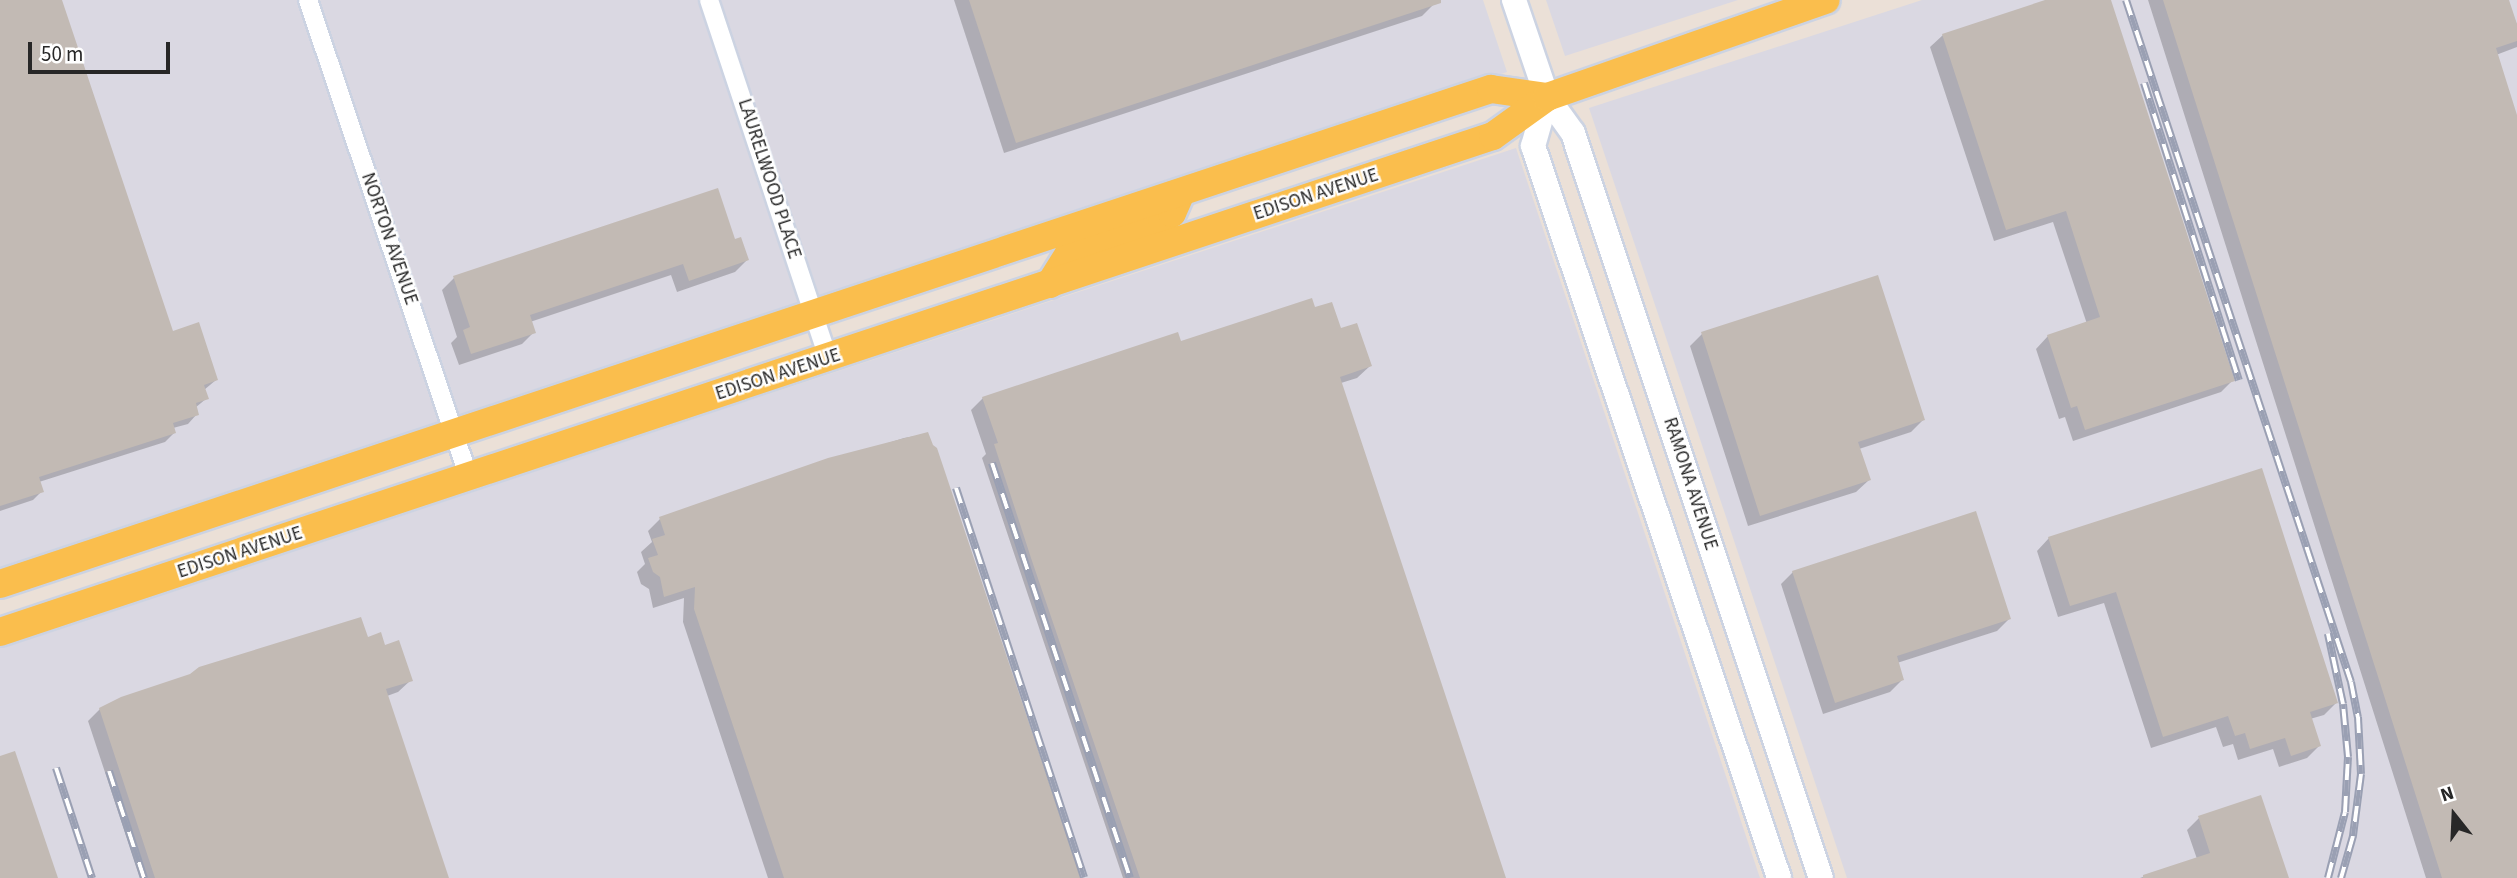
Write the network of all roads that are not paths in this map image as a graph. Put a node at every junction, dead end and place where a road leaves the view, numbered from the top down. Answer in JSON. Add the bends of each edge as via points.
{"nodes":[{"id":1,"x":308,"y":0,"type":"edge"},
{"id":2,"x":709,"y":0,"type":"edge"},
{"id":3,"x":1514,"y":0,"type":"edge"},
{"id":4,"x":1826,"y":0,"type":"edge"},
{"id":5,"x":1547,"y":97,"type":"junction"},
{"id":6,"x":1181,"y":192,"type":"junction"},
{"id":7,"x":1050,"y":284,"type":"junction"},
{"id":8,"x":814,"y":316,"type":"junction"},
{"id":9,"x":828,"y":358,"type":"junction"},
{"id":10,"x":455,"y":436,"type":"junction"},
{"id":11,"x":469,"y":478,"type":"junction"},
{"id":12,"x":0,"y":584,"type":"edge"},
{"id":13,"x":0,"y":632,"type":"edge"},
{"id":14,"x":1779,"y":878,"type":"edge"},
{"id":15,"x":1821,"y":878,"type":"edge"}],
"edges":[{"from":1,"to":10,"type":"street","name":"NORTON AVENUE"},
{"from":2,"to":8,"type":"street","name":"LAURELWOOD PLACE"},
{"from":3,"to":5,"type":"main road","name":"RAMONA AVENUE"},
{"from":4,"to":5,"type":"main road","name":"EDISON AVENUE"},
{"from":5,"to":6,"type":"main road","name":"EDISON AVENUE","via":[[1491,89]]},
{"from":5,"to":7,"type":"main road","name":"EDISON AVENUE","via":[[1493,136]]},
{"from":5,"to":14,"type":"main road","name":"RAMONA AVENUE","via":[[1533,146]]},
{"from":5,"to":15,"type":"main road","name":"RAMONA AVENUE","via":[[1573,132]]},
{"from":6,"to":7,"type":"main road","via":[[1172,213],[1162,220],[1069,253]]},
{"from":6,"to":8,"type":"main road","name":"EDISON AVENUE"},
{"from":7,"to":9,"type":"main road","name":"EDISON AVENUE"},
{"from":8,"to":9,"type":"street","name":"LAURELWOOD PLACE"},
{"from":8,"to":10,"type":"main road","name":"EDISON AVENUE"},
{"from":9,"to":11,"type":"main road","name":"EDISON AVENUE"},
{"from":10,"to":11,"type":"street","name":"NORTON AVENUE"},
{"from":10,"to":12,"type":"main road","name":"EDISON AVENUE"},
{"from":11,"to":13,"type":"main road","name":"EDISON AVENUE"}]}
